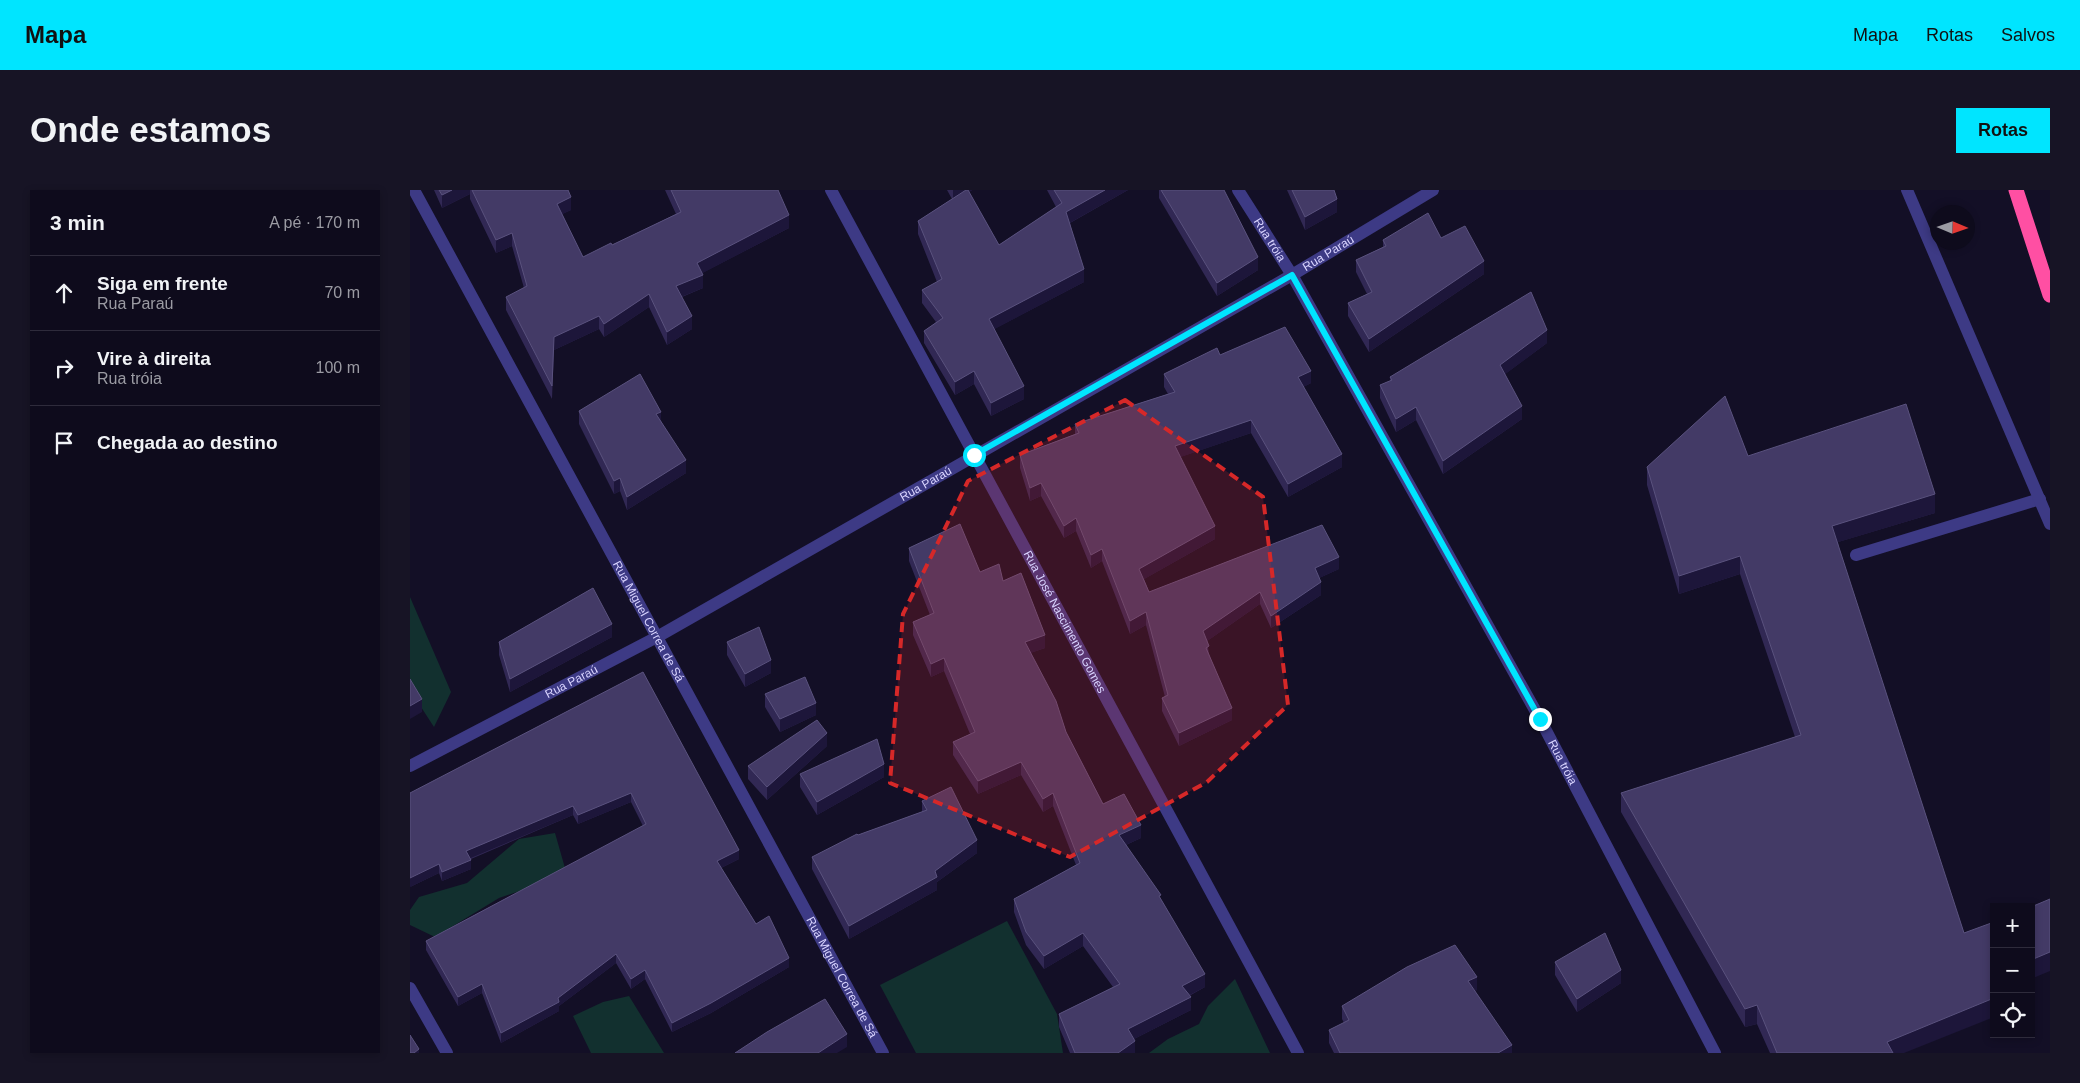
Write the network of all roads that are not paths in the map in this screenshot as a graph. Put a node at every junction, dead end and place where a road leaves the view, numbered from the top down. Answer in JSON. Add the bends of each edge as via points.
{"nodes":[{"id":1,"x":414,"y":190,"type":"edge"},
{"id":2,"x":831,"y":190,"type":"edge"},
{"id":3,"x":1238,"y":190,"type":"edge"},
{"id":4,"x":1433,"y":190,"type":"edge"},
{"id":5,"x":1907,"y":190,"type":"edge"},
{"id":6,"x":2016,"y":190,"type":"edge"},
{"id":7,"x":1292,"y":275,"type":"junction"},
{"id":8,"x":2050,"y":295,"type":"edge"},
{"id":9,"x":974,"y":455,"type":"junction"},
{"id":10,"x":2040,"y":499,"type":"junction"},
{"id":11,"x":2050,"y":524,"type":"edge"},
{"id":12,"x":1856,"y":556,"type":"dead end"},
{"id":13,"x":657,"y":637,"type":"junction"},
{"id":14,"x":410,"y":766,"type":"edge"},
{"id":15,"x":412,"y":996,"type":"edge"},
{"id":16,"x":446,"y":1053,"type":"edge"},
{"id":17,"x":882,"y":1053,"type":"edge"},
{"id":18,"x":1298,"y":1053,"type":"edge"},
{"id":19,"x":1715,"y":1053,"type":"edge"}],
"edges":[{"from":1,"to":13,"type":"street","name":"Rua Miguel Correa de Sá"},
{"from":2,"to":9,"type":"street","name":"Rua José Nascimento Gomes"},
{"from":3,"to":7,"type":"street","name":"Rua tróia"},
{"from":4,"to":7,"type":"street","name":"Rua Paraú"},
{"from":5,"to":10,"type":"street"},
{"from":6,"to":8,"type":"highway"},
{"from":7,"to":9,"type":"street","name":"Rua Paraú"},
{"from":7,"to":19,"type":"street","name":"Rua tróia","via":[[1535,710]]},
{"from":9,"to":13,"type":"street","name":"Rua Paraú"},
{"from":9,"to":18,"type":"street","name":"Rua José Nascimento Gomes"},
{"from":10,"to":11,"type":"street"},
{"from":10,"to":12,"type":"street"},
{"from":13,"to":14,"type":"street","name":"Rua Paraú"},
{"from":13,"to":17,"type":"street","name":"Rua Miguel Correa de Sá"},
{"from":15,"to":16,"type":"street"}]}
